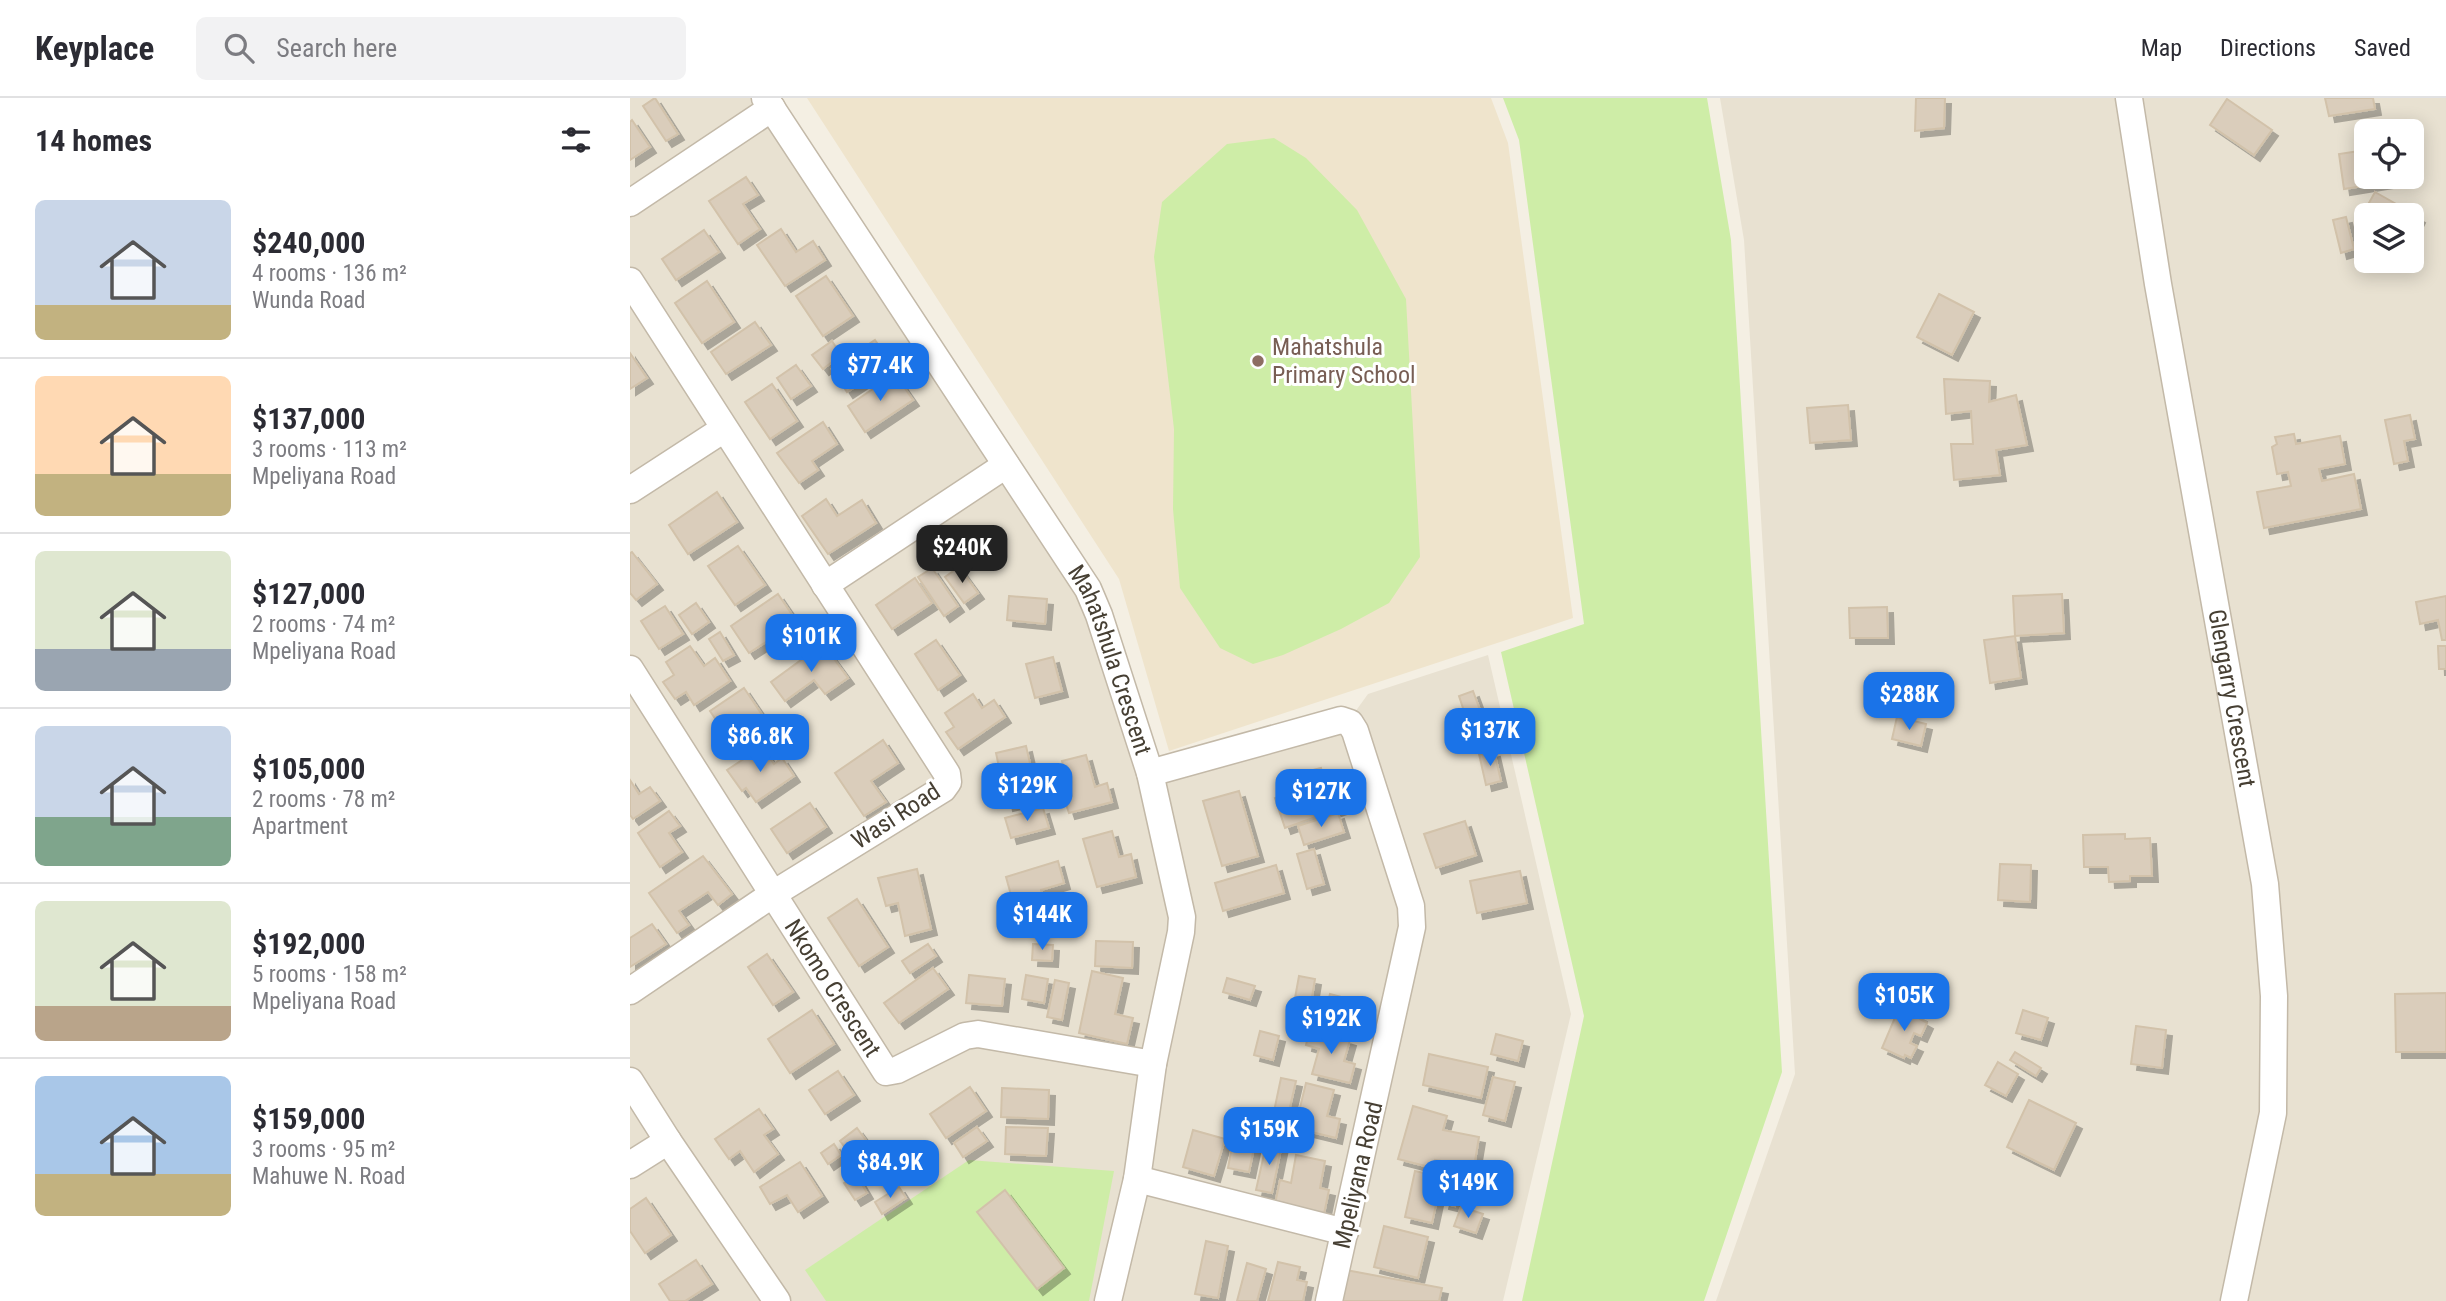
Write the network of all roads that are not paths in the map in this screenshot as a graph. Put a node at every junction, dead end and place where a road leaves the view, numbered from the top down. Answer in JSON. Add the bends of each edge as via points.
{"nodes":[{"id":1,"x":2129,"y":98,"type":"edge"},
{"id":2,"x":768,"y":103,"type":"edge"},
{"id":3,"x":630,"y":203,"type":"edge"},
{"id":4,"x":630,"y":281,"type":"edge"},
{"id":5,"x":724,"y":429,"type":"junction"},
{"id":6,"x":1006,"y":465,"type":"junction"},
{"id":7,"x":630,"y":490,"type":"edge"},
{"id":8,"x":825,"y":586,"type":"junction"},
{"id":9,"x":630,"y":669,"type":"edge"},
{"id":10,"x":1150,"y":773,"type":"junction"},
{"id":11,"x":773,"y":894,"type":"junction"},
{"id":12,"x":630,"y":991,"type":"edge"},
{"id":13,"x":1153,"y":1064,"type":"junction"},
{"id":14,"x":630,"y":1081,"type":"edge"},
{"id":15,"x":668,"y":1141,"type":"junction"},
{"id":16,"x":630,"y":1165,"type":"edge"},
{"id":17,"x":1137,"y":1179,"type":"junction"},
{"id":18,"x":1345,"y":1232,"type":"junction"},
{"id":19,"x":777,"y":1301,"type":"edge"},
{"id":20,"x":1108,"y":1301,"type":"edge"},
{"id":21,"x":1329,"y":1301,"type":"edge"},
{"id":22,"x":2234,"y":1301,"type":"edge"}],
"edges":[{"from":1,"to":22,"type":"street","name":"Glengarry Crescent","via":[[2265,884],[2274,996],[2273,1113]]},
{"from":2,"to":3,"type":"street"},
{"from":2,"to":6,"type":"street","name":"Mahatshula Crescent"},
{"from":4,"to":5,"type":"street","name":"Wasi Road"},
{"from":5,"to":7,"type":"street"},
{"from":5,"to":8,"type":"street","name":"Wasi Road"},
{"from":6,"to":8,"type":"street"},
{"from":6,"to":10,"type":"street","name":"Mahatshula Crescent","via":[[1094,602]]},
{"from":8,"to":11,"type":"street","name":"Wasi Road","via":[[948,782]]},
{"from":9,"to":11,"type":"street","name":"Nkomo Crescent"},
{"from":10,"to":13,"type":"street","name":"Mahatshula Crescent","via":[[1182,917]]},
{"from":10,"to":18,"type":"street","name":"Mpeliyana Road","via":[[1341,720],[1355,731],[1410,906],[1412,927]]},
{"from":11,"to":12,"type":"street","name":"Wasi Road"},
{"from":11,"to":13,"type":"street","name":"Nkomo Crescent","via":[[888,1073],[978,1034]]},
{"from":13,"to":17,"type":"street","name":"Mahatshula Crescent"},
{"from":14,"to":15,"type":"street"},
{"from":15,"to":16,"type":"street"},
{"from":15,"to":19,"type":"street"},
{"from":17,"to":18,"type":"street"},
{"from":17,"to":20,"type":"street","name":"Mahatshula Crescent"},
{"from":18,"to":21,"type":"street","name":"Mpeliyana Road"}]}
